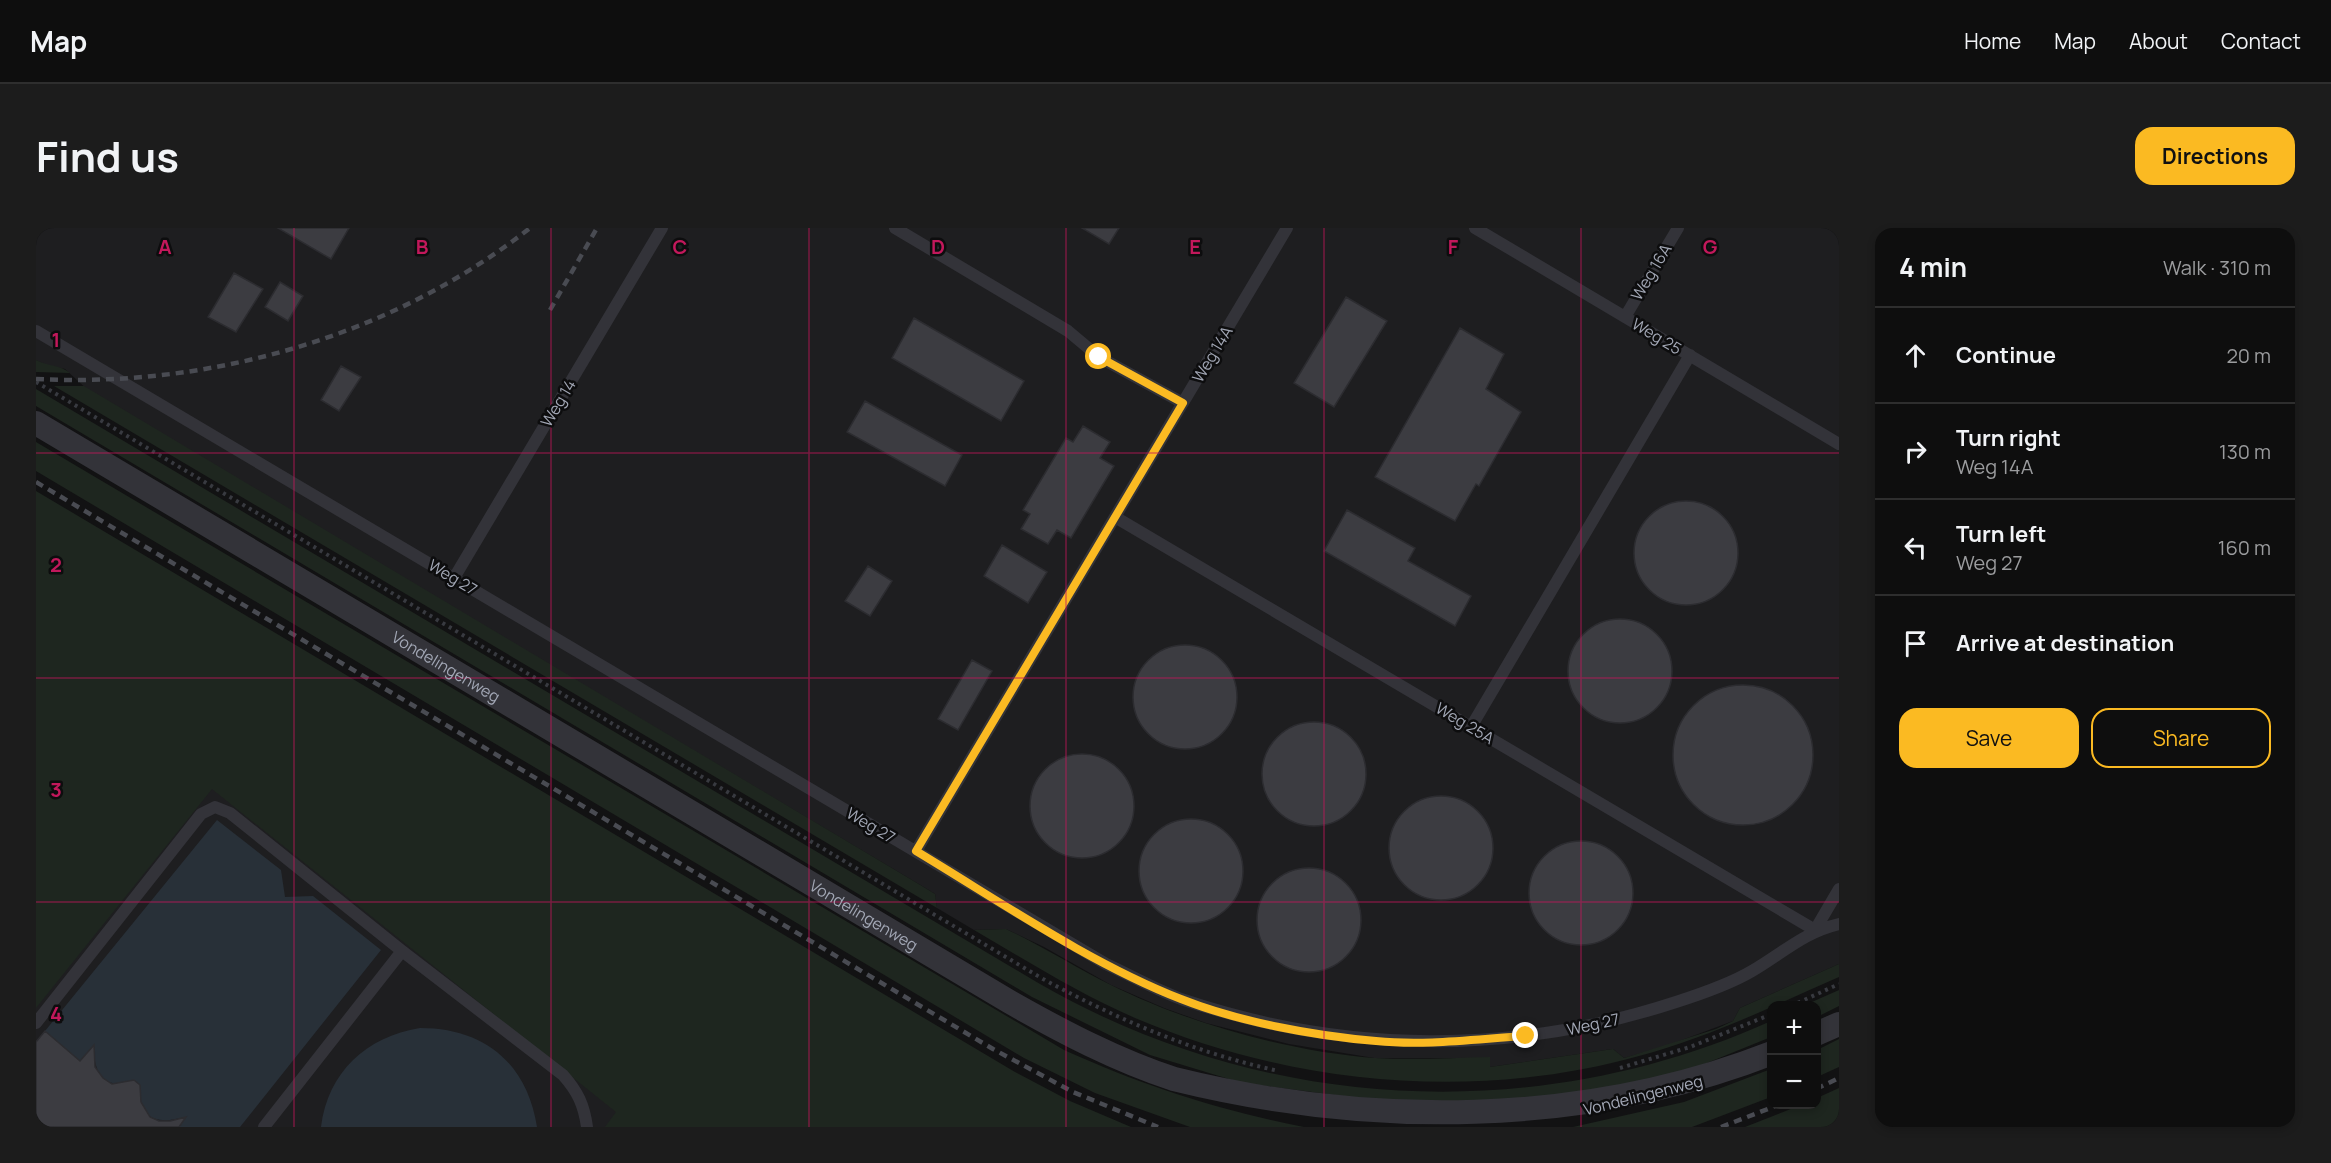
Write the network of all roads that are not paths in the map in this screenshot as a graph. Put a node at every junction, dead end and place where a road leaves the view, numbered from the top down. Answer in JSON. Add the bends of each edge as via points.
{"nodes":[{"id":1,"x":895,"y":228,"type":"edge"},
{"id":2,"x":1287,"y":228,"type":"edge"},
{"id":3,"x":1475,"y":228,"type":"edge"},
{"id":4,"x":1678,"y":228,"type":"edge"},
{"id":5,"x":657,"y":230,"type":"edge"},
{"id":6,"x":1625,"y":317,"type":"junction"},
{"id":7,"x":36,"y":331,"type":"edge"},
{"id":8,"x":1690,"y":356,"type":"junction"},
{"id":9,"x":1183,"y":403,"type":"junction"},
{"id":10,"x":36,"y":423,"type":"edge"},
{"id":11,"x":1839,"y":444,"type":"edge"},
{"id":12,"x":1115,"y":517,"type":"junction"},
{"id":13,"x":454,"y":578,"type":"junction"},
{"id":14,"x":1471,"y":727,"type":"junction"},
{"id":15,"x":916,"y":851,"type":"junction"},
{"id":16,"x":1839,"y":889,"type":"edge"},
{"id":17,"x":1839,"y":924,"type":"edge"},
{"id":18,"x":1815,"y":930,"type":"junction"},
{"id":19,"x":402,"y":951,"type":"junction"},
{"id":20,"x":36,"y":1023,"type":"edge"},
{"id":21,"x":1839,"y":1024,"type":"edge"},
{"id":22,"x":1821,"y":1032,"type":"edge"},
{"id":23,"x":1767,"y":1055,"type":"edge"},
{"id":24,"x":264,"y":1127,"type":"edge"},
{"id":25,"x":587,"y":1127,"type":"edge"}],
"edges":[{"from":1,"to":9,"type":"lane","via":[[1068,331],[1099,357]]},
{"from":2,"to":9,"type":"lane","name":"Weg 14A"},
{"from":3,"to":6,"type":"lane","name":"Weg 25"},
{"from":4,"to":6,"type":"lane","name":"Weg 16A"},
{"from":5,"to":13,"type":"lane","name":"Weg 14"},
{"from":6,"to":8,"type":"lane","name":"Weg 25"},
{"from":7,"to":13,"type":"lane","name":"Weg 27"},
{"from":8,"to":11,"type":"lane","name":"Weg 25"},
{"from":8,"to":14,"type":"lane"},
{"from":9,"to":12,"type":"lane","name":"Weg 14A"},
{"from":10,"to":23,"type":"street","name":"Vondelingenweg","via":[[1010,1002],[1083,1042],[1159,1074],[1239,1098],[1312,1113],[1402,1122],[1469,1122],[1535,1118],[1617,1104],[1697,1082]]},
{"from":12,"to":14,"type":"lane","name":"Weg 25A"},
{"from":12,"to":15,"type":"lane","name":"Weg 14A"},
{"from":13,"to":15,"type":"lane","name":"Weg 27"},
{"from":14,"to":18,"type":"lane","name":"Weg 25A"},
{"from":15,"to":18,"type":"lane","name":"Weg 27","via":[[1106,964],[1182,1000],[1244,1018],[1377,1041],[1444,1042],[1526,1036],[1602,1024],[1677,1002],[1750,973]]},
{"from":16,"to":18,"type":"lane"},
{"from":17,"to":18,"type":"lane","name":"Weg 27"},
{"from":19,"to":20,"type":"lane","via":[[230,813],[215,807],[201,814]]},
{"from":19,"to":24,"type":"lane"},
{"from":19,"to":25,"type":"lane","via":[[563,1075],[577,1090]]},
{"from":21,"to":22,"type":"street"}]}
